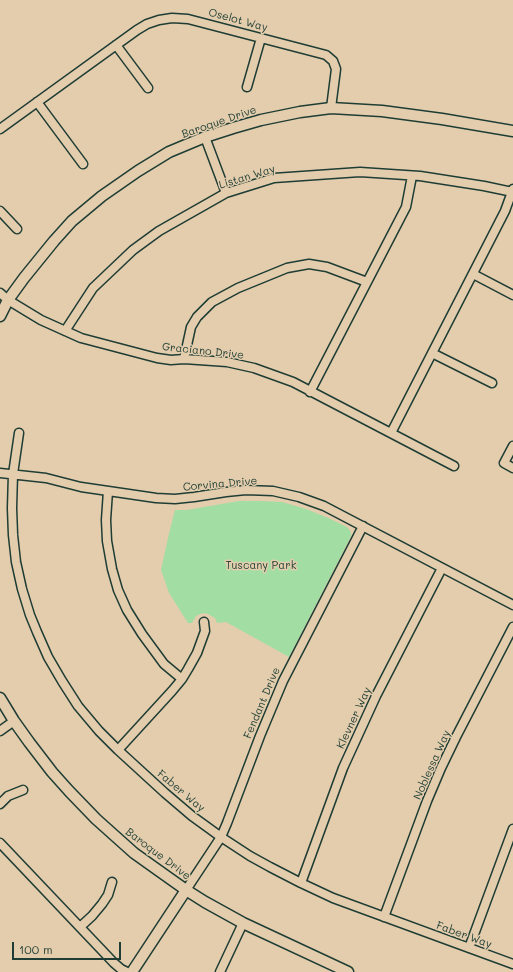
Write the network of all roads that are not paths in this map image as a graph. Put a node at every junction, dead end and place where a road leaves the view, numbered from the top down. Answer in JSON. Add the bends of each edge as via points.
{"nodes":[{"id":1,"x":260,"y":38,"type":"junction"},
{"id":2,"x":116,"y":45,"type":"junction"},
{"id":3,"x":247,"y":87,"type":"dead end"},
{"id":4,"x":148,"y":88,"type":"dead end"},
{"id":5,"x":37,"y":102,"type":"junction"},
{"id":6,"x":331,"y":108,"type":"junction"},
{"id":7,"x":0,"y":129,"type":"edge"},
{"id":8,"x":513,"y":131,"type":"edge"},
{"id":9,"x":205,"y":137,"type":"junction"},
{"id":10,"x":83,"y":164,"type":"dead end"},
{"id":11,"x":412,"y":176,"type":"junction"},
{"id":12,"x":513,"y":191,"type":"edge"},
{"id":13,"x":226,"y":193,"type":"junction"},
{"id":14,"x":0,"y":211,"type":"edge"},
{"id":15,"x":17,"y":229,"type":"dead end"},
{"id":16,"x":473,"y":274,"type":"junction"},
{"id":17,"x":367,"y":282,"type":"junction"},
{"id":18,"x":0,"y":293,"type":"edge"},
{"id":19,"x":513,"y":295,"type":"edge"},
{"id":20,"x":8,"y":300,"type":"junction"},
{"id":21,"x":0,"y":316,"type":"edge"},
{"id":22,"x":65,"y":331,"type":"junction"},
{"id":23,"x":432,"y":353,"type":"junction"},
{"id":24,"x":184,"y":359,"type":"junction"},
{"id":25,"x":492,"y":383,"type":"dead end"},
{"id":26,"x":310,"y":392,"type":"junction"},
{"id":27,"x":19,"y":433,"type":"dead end"},
{"id":28,"x":391,"y":433,"type":"junction"},
{"id":29,"x":513,"y":446,"type":"edge"},
{"id":30,"x":454,"y":466,"type":"dead end"},
{"id":31,"x":513,"y":468,"type":"edge"},
{"id":32,"x":0,"y":473,"type":"edge"},
{"id":33,"x":13,"y":474,"type":"junction"},
{"id":34,"x":108,"y":491,"type":"junction"},
{"id":35,"x":363,"y":526,"type":"junction"},
{"id":36,"x":442,"y":568,"type":"junction"},
{"id":37,"x":513,"y":605,"type":"edge"},
{"id":38,"x":204,"y":622,"type":"dead end"},
{"id":39,"x":513,"y":627,"type":"edge"},
{"id":40,"x":182,"y":679,"type":"junction"},
{"id":41,"x":0,"y":698,"type":"edge"},
{"id":42,"x":14,"y":721,"type":"junction"},
{"id":43,"x":0,"y":731,"type":"edge"},
{"id":44,"x":118,"y":750,"type":"junction"},
{"id":45,"x":23,"y":790,"type":"dead end"},
{"id":46,"x":0,"y":804,"type":"edge"},
{"id":47,"x":513,"y":829,"type":"edge"},
{"id":48,"x":221,"y":837,"type":"junction"},
{"id":49,"x":0,"y":843,"type":"edge"},
{"id":50,"x":112,"y":882,"type":"dead end"},
{"id":51,"x":301,"y":884,"type":"junction"},
{"id":52,"x":186,"y":890,"type":"junction"},
{"id":53,"x":384,"y":917,"type":"junction"},
{"id":54,"x":243,"y":924,"type":"junction"},
{"id":55,"x":80,"y":927,"type":"junction"},
{"id":56,"x":469,"y":948,"type":"junction"},
{"id":57,"x":513,"y":964,"type":"edge"},
{"id":58,"x":127,"y":972,"type":"edge"},
{"id":59,"x":132,"y":972,"type":"edge"},
{"id":60,"x":220,"y":972,"type":"edge"},
{"id":61,"x":348,"y":972,"type":"edge"}],
"edges":[{"from":1,"to":2,"type":"street","name":"Oselot Way","via":[[188,19],[172,18],[147,24]]},
{"from":1,"to":3,"type":"street"},
{"from":1,"to":6,"type":"street","name":"Oselot Way","via":[[326,55],[333,61],[336,69]]},
{"from":2,"to":4,"type":"street"},
{"from":2,"to":5,"type":"street","name":"Oselot Way"},
{"from":5,"to":7,"type":"street","name":"Oselot Way"},
{"from":5,"to":10,"type":"street"},
{"from":6,"to":8,"type":"street","name":"Baroque Drive","via":[[382,111]]},
{"from":6,"to":9,"type":"street","name":"Baroque Drive","via":[[261,120]]},
{"from":9,"to":13,"type":"street"},
{"from":9,"to":20,"type":"street","name":"Baroque Drive","via":[[170,152],[102,196],[72,221]]},
{"from":11,"to":12,"type":"street","name":"Listan Way"},
{"from":11,"to":13,"type":"street","name":"Listan Way","via":[[360,172],[274,178]]},
{"from":11,"to":17,"type":"street","via":[[406,207]]},
{"from":12,"to":16,"type":"street"},
{"from":13,"to":22,"type":"street","name":"Listan Way","via":[[159,231],[133,250],[93,288]]},
{"from":14,"to":15,"type":"street"},
{"from":16,"to":19,"type":"street"},
{"from":16,"to":23,"type":"street"},
{"from":17,"to":24,"type":"street","via":[[327,267],[309,264],[288,268],[238,288],[212,302],[197,317],[191,327]]},
{"from":17,"to":26,"type":"street"},
{"from":18,"to":20,"type":"street","name":"Graciano Drive"},
{"from":20,"to":21,"type":"street","name":"Baroque Drive"},
{"from":20,"to":22,"type":"street","name":"Graciano Drive"},
{"from":22,"to":24,"type":"street","name":"Graciano Drive","via":[[81,338],[157,358]]},
{"from":23,"to":25,"type":"street"},
{"from":23,"to":28,"type":"street"},
{"from":24,"to":26,"type":"street","name":"Graciano Drive","via":[[227,362],[254,368],[293,382]]},
{"from":26,"to":28,"type":"street","name":"Graciano Drive"},
{"from":27,"to":33,"type":"street","name":"Faber Way"},
{"from":28,"to":30,"type":"street","name":"Graciano Drive"},
{"from":29,"to":31,"type":"street","via":[[504,463]]},
{"from":32,"to":33,"type":"street","name":"Corvina Drive"},
{"from":33,"to":34,"type":"street","name":"Corvina Drive"},
{"from":33,"to":44,"type":"street","name":"Faber Way","via":[[12,508],[16,562],[30,615],[48,657],[78,706]]},
{"from":34,"to":35,"type":"street","name":"Corvina Drive","via":[[175,499],[246,490],[273,491],[312,501]]},
{"from":34,"to":40,"type":"street","via":[[107,541],[118,590],[142,634],[164,664]]},
{"from":35,"to":36,"type":"street","name":"Corvina Drive"},
{"from":35,"to":48,"type":"street","name":"Fendant Drive","via":[[283,681]]},
{"from":36,"to":37,"type":"street","name":"Corvina Drive"},
{"from":36,"to":51,"type":"street","name":"Klevner Way","via":[[354,744]]},
{"from":38,"to":40,"type":"street","via":[[205,632],[197,653]]},
{"from":39,"to":53,"type":"street","name":"Noblessa Way","via":[[441,768]]},
{"from":40,"to":44,"type":"street"},
{"from":41,"to":42,"type":"street","name":"Baroque Drive"},
{"from":42,"to":43,"type":"street"},
{"from":42,"to":52,"type":"street","name":"Baroque Drive","via":[[52,772],[96,819],[134,853]]},
{"from":44,"to":48,"type":"street","name":"Faber Way","via":[[192,816]]},
{"from":45,"to":46,"type":"street","via":[[8,796]]},
{"from":47,"to":56,"type":"street"},
{"from":48,"to":51,"type":"street","name":"Faber Way"},
{"from":48,"to":52,"type":"street","name":"Fendant Drive"},
{"from":49,"to":55,"type":"street"},
{"from":50,"to":55,"type":"street","via":[[102,904]]},
{"from":51,"to":53,"type":"street","name":"Faber Way"},
{"from":52,"to":54,"type":"street","name":"Baroque Drive"},
{"from":52,"to":59,"type":"street"},
{"from":53,"to":56,"type":"street","name":"Faber Way"},
{"from":54,"to":60,"type":"street"},
{"from":54,"to":61,"type":"street","name":"Baroque Drive"},
{"from":55,"to":58,"type":"street","via":[[114,963]]},
{"from":56,"to":57,"type":"street","name":"Faber Way"}]}
